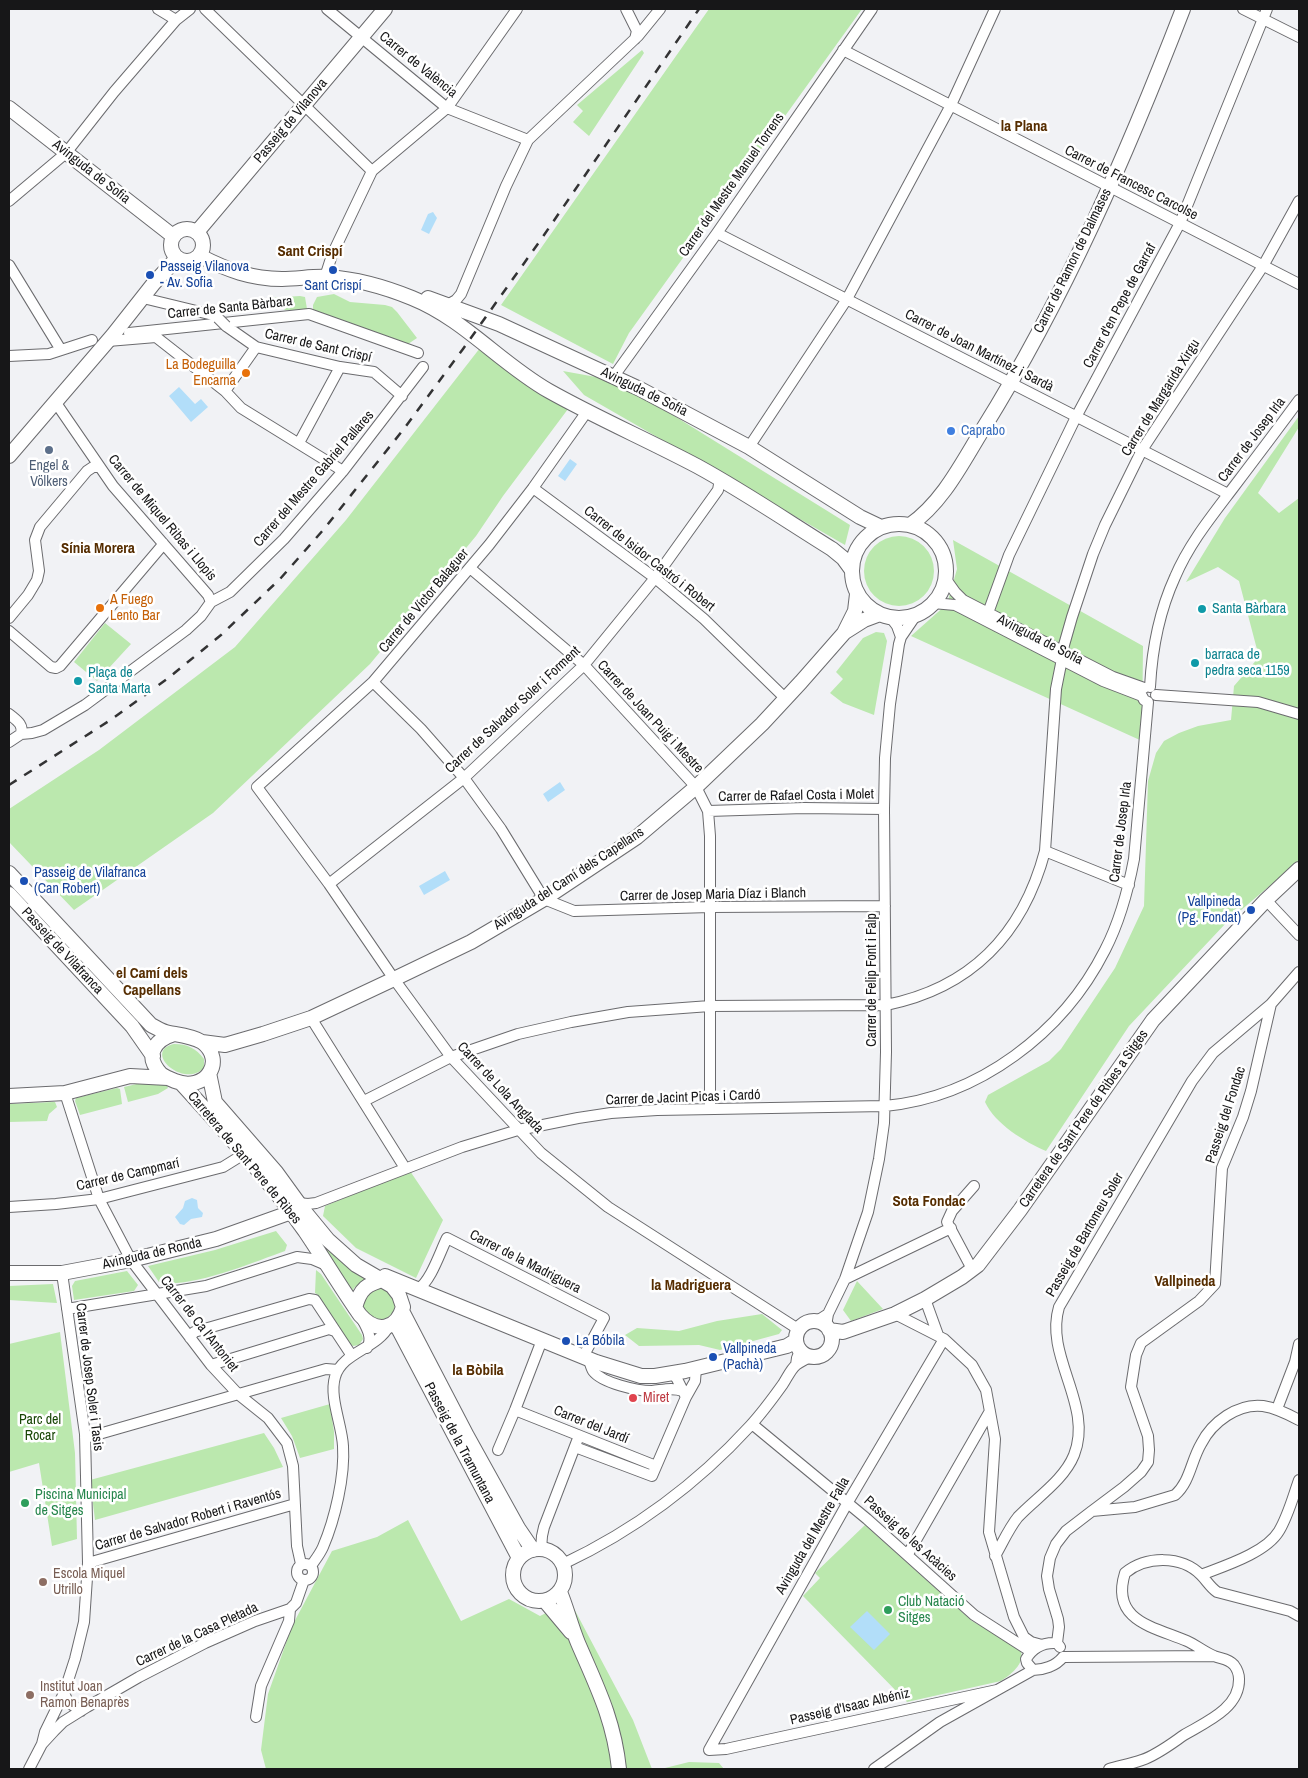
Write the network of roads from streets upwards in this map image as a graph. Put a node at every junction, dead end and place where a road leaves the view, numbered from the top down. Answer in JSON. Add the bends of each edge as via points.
{"nodes":[{"id":1,"x":158,"y":9,"type":"edge"},
{"id":2,"x":190,"y":9,"type":"edge"},
{"id":3,"x":205,"y":9,"type":"edge"},
{"id":4,"x":327,"y":9,"type":"edge"},
{"id":5,"x":385,"y":9,"type":"edge"},
{"id":6,"x":517,"y":9,"type":"edge"},
{"id":7,"x":660,"y":9,"type":"edge"},
{"id":8,"x":872,"y":9,"type":"edge"},
{"id":9,"x":995,"y":9,"type":"edge"},
{"id":10,"x":1183,"y":9,"type":"edge"},
{"id":11,"x":1243,"y":9,"type":"edge"},
{"id":12,"x":1267,"y":9,"type":"edge"},
{"id":13,"x":628,"y":12,"type":"edge"},
{"id":14,"x":653,"y":19,"type":"junction"},
{"id":15,"x":1263,"y":19,"type":"junction"},
{"id":16,"x":176,"y":20,"type":"junction"},
{"id":17,"x":361,"y":36,"type":"junction"},
{"id":18,"x":1299,"y":37,"type":"edge"},
{"id":19,"x":635,"y":39,"type":"junction"},
{"id":20,"x":843,"y":50,"type":"junction"},
{"id":21,"x":950,"y":105,"type":"junction"},
{"id":22,"x":304,"y":106,"type":"junction"},
{"id":23,"x":9,"y":108,"type":"edge"},
{"id":24,"x":447,"y":108,"type":"junction"},
{"id":25,"x":528,"y":140,"type":"junction"},
{"id":26,"x":66,"y":154,"type":"junction"},
{"id":27,"x":372,"y":171,"type":"junction"},
{"id":28,"x":1110,"y":188,"type":"junction"},
{"id":29,"x":1299,"y":201,"type":"edge"},
{"id":30,"x":9,"y":202,"type":"edge"},
{"id":31,"x":1180,"y":223,"type":"junction"},
{"id":32,"x":197,"y":232,"type":"junction"},
{"id":33,"x":717,"y":233,"type":"junction"},
{"id":34,"x":173,"y":236,"type":"junction"},
{"id":35,"x":200,"y":256,"type":"junction"},
{"id":36,"x":177,"y":258,"type":"junction"},
{"id":37,"x":9,"y":265,"type":"edge"},
{"id":38,"x":1263,"y":266,"type":"junction"},
{"id":39,"x":325,"y":277,"type":"junction"},
{"id":40,"x":1299,"y":284,"type":"edge"},
{"id":41,"x":391,"y":290,"type":"junction"},
{"id":42,"x":143,"y":298,"type":"junction"},
{"id":43,"x":847,"y":299,"type":"junction"},
{"id":44,"x":447,"y":305,"type":"junction"},
{"id":45,"x":129,"y":333,"type":"dead end"},
{"id":46,"x":92,"y":340,"type":"dead end"},
{"id":47,"x":108,"y":341,"type":"junction"},
{"id":48,"x":256,"y":347,"type":"junction"},
{"id":49,"x":61,"y":350,"type":"junction"},
{"id":50,"x":418,"y":353,"type":"dead end"},
{"id":51,"x":9,"y":356,"type":"edge"},
{"id":52,"x":340,"y":367,"type":"junction"},
{"id":53,"x":423,"y":367,"type":"dead end"},
{"id":54,"x":614,"y":376,"type":"junction"},
{"id":55,"x":1011,"y":384,"type":"junction"},
{"id":56,"x":224,"y":391,"type":"junction"},
{"id":57,"x":402,"y":396,"type":"junction"},
{"id":58,"x":1299,"y":400,"type":"edge"},
{"id":59,"x":56,"y":403,"type":"junction"},
{"id":60,"x":588,"y":410,"type":"junction"},
{"id":61,"x":1076,"y":417,"type":"junction"},
{"id":62,"x":300,"y":443,"type":"junction"},
{"id":63,"x":749,"y":447,"type":"junction"},
{"id":64,"x":1142,"y":450,"type":"junction"},
{"id":65,"x":9,"y":456,"type":"edge"},
{"id":66,"x":100,"y":467,"type":"junction"},
{"id":67,"x":343,"y":471,"type":"junction"},
{"id":68,"x":720,"y":480,"type":"junction"},
{"id":69,"x":533,"y":488,"type":"junction"},
{"id":70,"x":1228,"y":494,"type":"junction"},
{"id":71,"x":937,"y":500,"type":"junction"},
{"id":72,"x":910,"y":525,"type":"junction"},
{"id":73,"x":881,"y":527,"type":"junction"},
{"id":74,"x":934,"y":540,"type":"junction"},
{"id":75,"x":163,"y":543,"type":"junction"},
{"id":76,"x":470,"y":568,"type":"junction"},
{"id":77,"x":851,"y":569,"type":"junction"},
{"id":78,"x":655,"y":578,"type":"junction"},
{"id":79,"x":945,"y":578,"type":"junction"},
{"id":80,"x":857,"y":594,"type":"junction"},
{"id":81,"x":212,"y":602,"type":"junction"},
{"id":82,"x":933,"y":603,"type":"junction"},
{"id":83,"x":988,"y":613,"type":"junction"},
{"id":84,"x":916,"y":615,"type":"junction"},
{"id":85,"x":886,"y":616,"type":"junction"},
{"id":86,"x":9,"y":618,"type":"edge"},
{"id":87,"x":9,"y":631,"type":"edge"},
{"id":88,"x":844,"y":633,"type":"junction"},
{"id":89,"x":901,"y":637,"type":"junction"},
{"id":90,"x":1062,"y":655,"type":"junction"},
{"id":91,"x":584,"y":665,"type":"junction"},
{"id":92,"x":373,"y":682,"type":"junction"},
{"id":93,"x":1148,"y":694,"type":"junction"},
{"id":94,"x":786,"y":699,"type":"junction"},
{"id":95,"x":9,"y":714,"type":"edge"},
{"id":96,"x":1299,"y":714,"type":"edge"},
{"id":97,"x":13,"y":738,"type":"edge"},
{"id":98,"x":464,"y":778,"type":"junction"},
{"id":99,"x":257,"y":787,"type":"joint"},
{"id":100,"x":696,"y":787,"type":"junction"},
{"id":101,"x":884,"y":809,"type":"junction"},
{"id":102,"x":708,"y":811,"type":"junction"},
{"id":103,"x":1045,"y":851,"type":"junction"},
{"id":104,"x":1299,"y":869,"type":"edge"},
{"id":105,"x":9,"y":873,"type":"edge"},
{"id":106,"x":329,"y":884,"type":"junction"},
{"id":107,"x":1129,"y":885,"type":"junction"},
{"id":108,"x":9,"y":894,"type":"edge"},
{"id":109,"x":544,"y":899,"type":"junction"},
{"id":110,"x":1266,"y":900,"type":"junction"},
{"id":111,"x":885,"y":906,"type":"junction"},
{"id":112,"x":710,"y":908,"type":"junction"},
{"id":113,"x":1299,"y":935,"type":"edge"},
{"id":114,"x":1299,"y":972,"type":"edge"},
{"id":115,"x":394,"y":980,"type":"junction"},
{"id":116,"x":1271,"y":1004,"type":"junction"},
{"id":117,"x":886,"y":1005,"type":"junction"},
{"id":118,"x":710,"y":1006,"type":"junction"},
{"id":119,"x":311,"y":1018,"type":"junction"},
{"id":120,"x":174,"y":1034,"type":"junction"},
{"id":121,"x":202,"y":1042,"type":"junction"},
{"id":122,"x":238,"y":1042,"type":"junction"},
{"id":123,"x":451,"y":1057,"type":"junction"},
{"id":124,"x":153,"y":1058,"type":"junction"},
{"id":125,"x":211,"y":1068,"type":"junction"},
{"id":126,"x":130,"y":1076,"type":"junction"},
{"id":127,"x":168,"y":1078,"type":"junction"},
{"id":128,"x":182,"y":1084,"type":"junction"},
{"id":129,"x":66,"y":1093,"type":"junction"},
{"id":130,"x":9,"y":1096,"type":"edge"},
{"id":131,"x":364,"y":1102,"type":"junction"},
{"id":132,"x":885,"y":1106,"type":"junction"},
{"id":133,"x":710,"y":1109,"type":"junction"},
{"id":134,"x":518,"y":1130,"type":"junction"},
{"id":135,"x":244,"y":1154,"type":"junction"},
{"id":136,"x":405,"y":1168,"type":"junction"},
{"id":137,"x":974,"y":1186,"type":"dead end"},
{"id":138,"x":99,"y":1199,"type":"junction"},
{"id":139,"x":316,"y":1203,"type":"junction"},
{"id":140,"x":9,"y":1207,"type":"edge"},
{"id":141,"x":294,"y":1207,"type":"junction"},
{"id":142,"x":312,"y":1221,"type":"junction"},
{"id":143,"x":951,"y":1228,"type":"junction"},
{"id":144,"x":130,"y":1260,"type":"junction"},
{"id":145,"x":326,"y":1265,"type":"junction"},
{"id":146,"x":972,"y":1269,"type":"junction"},
{"id":147,"x":9,"y":1273,"type":"edge"},
{"id":148,"x":62,"y":1273,"type":"junction"},
{"id":149,"x":386,"y":1279,"type":"junction"},
{"id":150,"x":845,"y":1280,"type":"junction"},
{"id":151,"x":418,"y":1289,"type":"junction"},
{"id":152,"x":157,"y":1294,"type":"junction"},
{"id":153,"x":435,"y":1297,"type":"junction"},
{"id":154,"x":925,"y":1300,"type":"junction"},
{"id":155,"x":67,"y":1309,"type":"junction"},
{"id":156,"x":403,"y":1309,"type":"junction"},
{"id":157,"x":358,"y":1312,"type":"junction"},
{"id":158,"x":895,"y":1314,"type":"junction"},
{"id":159,"x":393,"y":1326,"type":"junction"},
{"id":160,"x":829,"y":1327,"type":"junction"},
{"id":161,"x":335,"y":1331,"type":"junction"},
{"id":162,"x":941,"y":1337,"type":"junction"},
{"id":163,"x":190,"y":1338,"type":"junction"},
{"id":164,"x":542,"y":1340,"type":"junction"},
{"id":165,"x":1299,"y":1344,"type":"edge"},
{"id":166,"x":366,"y":1348,"type":"junction"},
{"id":167,"x":798,"y":1348,"type":"junction"},
{"id":168,"x":352,"y":1356,"type":"junction"},
{"id":169,"x":586,"y":1358,"type":"junction"},
{"id":170,"x":211,"y":1365,"type":"junction"},
{"id":171,"x":1297,"y":1366,"type":"edge"},
{"id":172,"x":696,"y":1368,"type":"junction"},
{"id":173,"x":338,"y":1370,"type":"junction"},
{"id":174,"x":673,"y":1374,"type":"junction"},
{"id":175,"x":238,"y":1394,"type":"junction"},
{"id":176,"x":684,"y":1394,"type":"junction"},
{"id":177,"x":1277,"y":1409,"type":"junction"},
{"id":178,"x":515,"y":1410,"type":"junction"},
{"id":179,"x":990,"y":1411,"type":"junction"},
{"id":180,"x":1299,"y":1420,"type":"edge"},
{"id":181,"x":752,"y":1424,"type":"junction"},
{"id":182,"x":580,"y":1435,"type":"junction"},
{"id":183,"x":85,"y":1438,"type":"junction"},
{"id":184,"x":575,"y":1447,"type":"junction"},
{"id":185,"x":498,"y":1450,"type":"dead end"},
{"id":186,"x":656,"y":1466,"type":"junction"},
{"id":187,"x":1299,"y":1480,"type":"edge"},
{"id":188,"x":848,"y":1502,"type":"junction"},
{"id":189,"x":295,"y":1504,"type":"junction"},
{"id":190,"x":1092,"y":1511,"type":"junction"},
{"id":191,"x":537,"y":1549,"type":"junction"},
{"id":192,"x":908,"y":1554,"type":"junction"},
{"id":193,"x":995,"y":1556,"type":"junction"},
{"id":194,"x":519,"y":1558,"type":"junction"},
{"id":195,"x":88,"y":1563,"type":"junction"},
{"id":196,"x":563,"y":1564,"type":"junction"},
{"id":197,"x":306,"y":1565,"type":"junction"},
{"id":198,"x":1202,"y":1575,"type":"junction"},
{"id":199,"x":560,"y":1592,"type":"junction"},
{"id":200,"x":545,"y":1601,"type":"junction"},
{"id":201,"x":290,"y":1609,"type":"junction"},
{"id":202,"x":1299,"y":1616,"type":"edge"},
{"id":203,"x":1014,"y":1617,"type":"junction"},
{"id":204,"x":1007,"y":1636,"type":"junction"},
{"id":205,"x":577,"y":1641,"type":"junction"},
{"id":206,"x":1057,"y":1643,"type":"junction"},
{"id":207,"x":1042,"y":1645,"type":"junction"},
{"id":208,"x":1030,"y":1651,"type":"junction"},
{"id":209,"x":1215,"y":1656,"type":"junction"},
{"id":210,"x":1063,"y":1657,"type":"junction"},
{"id":211,"x":1032,"y":1670,"type":"junction"},
{"id":212,"x":997,"y":1690,"type":"junction"},
{"id":213,"x":64,"y":1693,"type":"junction"},
{"id":214,"x":81,"y":1711,"type":"junction"},
{"id":215,"x":256,"y":1718,"type":"dead end"},
{"id":216,"x":42,"y":1744,"type":"junction"},
{"id":217,"x":709,"y":1750,"type":"joint"},
{"id":218,"x":29,"y":1769,"type":"edge"},
{"id":219,"x":619,"y":1769,"type":"edge"},
{"id":220,"x":874,"y":1769,"type":"edge"},
{"id":221,"x":1108,"y":1769,"type":"edge"}],
"edges":[{"from":1,"to":16,"type":"street"},
{"from":2,"to":16,"type":"street"},
{"from":3,"to":22,"type":"street"},
{"from":4,"to":17,"type":"street","name":"Carrer de València"},
{"from":5,"to":17,"type":"street","name":"Passeig de Vilanova"},
{"from":6,"to":24,"type":"street"},
{"from":7,"to":14,"type":"street"},
{"from":8,"to":20,"type":"street","name":"Carrer del Mestre Manuel Torrens"},
{"from":9,"to":21,"type":"street"},
{"from":10,"to":28,"type":"street","name":"Carrer de Ramon de Dalmases"},
{"from":11,"to":15,"type":"street"},
{"from":12,"to":15,"type":"street","name":"Carrer d'en Pepe de Garraf"},
{"from":13,"to":14,"type":"street","via":[[642,20]]},
{"from":13,"to":19,"type":"street","via":[[636,31]]},
{"from":14,"to":19,"type":"street"},
{"from":15,"to":18,"type":"street"},
{"from":15,"to":31,"type":"street","name":"Carrer d'en Pepe de Garraf"},
{"from":16,"to":26,"type":"street"},
{"from":17,"to":22,"type":"street","name":"Passeig de Vilanova"},
{"from":17,"to":24,"type":"street","name":"Carrer de València"},
{"from":19,"to":25,"type":"street"},
{"from":20,"to":21,"type":"street","name":"Carrer de Francesc Carcolse"},
{"from":20,"to":33,"type":"street","name":"Carrer del Mestre Manuel Torrens"},
{"from":21,"to":28,"type":"street","name":"Carrer de Francesc Carcolse"},
{"from":21,"to":43,"type":"street"},
{"from":22,"to":27,"type":"street"},
{"from":22,"to":32,"type":"street","name":"Passeig de Vilanova"},
{"from":23,"to":26,"type":"street","name":"Avinguda de Sofia"},
{"from":24,"to":25,"type":"street","name":"Carrer de València"},
{"from":24,"to":27,"type":"street"},
{"from":25,"to":44,"type":"street","via":[[461,294]]},
{"from":26,"to":30,"type":"street"},
{"from":26,"to":34,"type":"street","name":"Avinguda de Sofia"},
{"from":27,"to":39,"type":"street","via":[[332,255]]},
{"from":28,"to":31,"type":"street","name":"Carrer de Francesc Carcolse"},
{"from":28,"to":55,"type":"street","name":"Carrer de Ramon de Dalmases","via":[[1071,271]]},
{"from":29,"to":38,"type":"street","name":"Carrer de Margarida Xirgu"},
{"from":31,"to":38,"type":"street","name":"Carrer de Francesc Carcolse"},
{"from":31,"to":61,"type":"street","name":"Carrer d'en Pepe de Garraf"},
{"from":32,"to":34,"type":"street","via":[[184,230]]},
{"from":32,"to":35,"type":"street","via":[[203,241]]},
{"from":33,"to":43,"type":"street","name":"Carrer de Joan Martínez i Sardà"},
{"from":33,"to":54,"type":"street","name":"Carrer del Mestre Manuel Torrens"},
{"from":34,"to":36,"type":"street","via":[[171,248]]},
{"from":35,"to":36,"type":"street","via":[[185,262]]},
{"from":35,"to":39,"type":"street","name":"Avinguda de Sofia","via":[[230,270],[259,278]]},
{"from":36,"to":42,"type":"street"},
{"from":37,"to":49,"type":"street"},
{"from":38,"to":40,"type":"street","name":"Carrer de Francesc Carcolse"},
{"from":38,"to":64,"type":"street","name":"Carrer de Margarida Xirgu"},
{"from":39,"to":41,"type":"street","name":"Avinguda de Sofia","via":[[364,282]]},
{"from":41,"to":44,"type":"street","name":"Avinguda de Sofia"},
{"from":41,"to":60,"type":"street","name":"Avinguda de Sofia","via":[[432,308],[483,341],[547,390]]},
{"from":42,"to":47,"type":"street"},
{"from":42,"to":48,"type":"street","name":"Carrer de Sant Crispí","bridge":true,"via":[[213,315]]},
{"from":43,"to":55,"type":"street","name":"Carrer de Joan Martínez i Sardà"},
{"from":43,"to":63,"type":"street"},
{"from":44,"to":54,"type":"street","name":"Avinguda de Sofia"},
{"from":45,"to":50,"type":"street","name":"Carrer de Santa Bàrbara","via":[[308,314]]},
{"from":46,"to":49,"type":"street"},
{"from":47,"to":56,"type":"street","via":[[156,337]]},
{"from":47,"to":59,"type":"street"},
{"from":48,"to":52,"type":"street","name":"Carrer de Sant Crispí"},
{"from":48,"to":56,"type":"street"},
{"from":49,"to":51,"type":"street","via":[[32,356]]},
{"from":52,"to":57,"type":"street","name":"Carrer de Sant Crispí","via":[[374,372]]},
{"from":52,"to":62,"type":"street"},
{"from":53,"to":57,"type":"street","name":"Carrer del Mestre Gabriel Pallares"},
{"from":54,"to":63,"type":"street","name":"Avinguda de Sofia"},
{"from":55,"to":61,"type":"street","name":"Carrer de Joan Martínez i Sardà"},
{"from":55,"to":71,"type":"street","name":"Carrer de Ramon de Dalmases"},
{"from":56,"to":62,"type":"street","via":[[241,408]]},
{"from":57,"to":67,"type":"street","name":"Carrer del Mestre Gabriel Pallares"},
{"from":58,"to":70,"type":"street","name":"Carrer de Josep Irla"},
{"from":59,"to":65,"type":"street"},
{"from":59,"to":66,"type":"street","name":"Carrer de Miquel Ribas i Llopis"},
{"from":60,"to":68,"type":"street","name":"Avinguda de Sofia"},
{"from":60,"to":69,"type":"street","name":"Carrer de Víctor Balaguer"},
{"from":61,"to":64,"type":"street","name":"Carrer de Joan Martínez i Sardà"},
{"from":61,"to":83,"type":"street","name":"Carrer d'en Pepe de Garraf","via":[[1008,555]]},
{"from":62,"to":67,"type":"street"},
{"from":63,"to":73,"type":"street","name":"Avinguda de Sofia"},
{"from":64,"to":70,"type":"street","name":"Carrer de Joan Martínez i Sardà"},
{"from":64,"to":90,"type":"street","name":"Carrer de Margarida Xirgu","via":[[1102,532]]},
{"from":66,"to":75,"type":"street","name":"Carrer de Miquel Ribas i Llopis"},
{"from":66,"to":86,"type":"street","via":[[87,471],[40,527],[35,540],[37,580]]},
{"from":67,"to":81,"type":"street","name":"Carrer del Mestre Gabriel Pallares","via":[[284,539],[230,592]]},
{"from":68,"to":77,"type":"street","name":"Avinguda de Sofia","via":[[832,549]]},
{"from":68,"to":78,"type":"street","name":"Carrer de Salvador Soler i Forment","via":[[718,490]]},
{"from":69,"to":76,"type":"street","name":"Carrer de Víctor Balaguer"},
{"from":69,"to":78,"type":"street","name":"Carrer de Isidor Castró i Robert"},
{"from":70,"to":93,"type":"street","name":"Carrer de Josep Irla","via":[[1194,542],[1172,583],[1156,634]]},
{"from":71,"to":72,"type":"street","name":"Carrer de Ramon de Dalmases"},
{"from":71,"to":74,"type":"street","name":"Carrer de Ramon de Dalmases","via":[[932,523]]},
{"from":72,"to":73,"type":"street"},
{"from":72,"to":74,"type":"street"},
{"from":73,"to":77,"type":"street","via":[[860,544]]},
{"from":74,"to":79,"type":"street","via":[[946,564]]},
{"from":75,"to":81,"type":"street","name":"Carrer de Miquel Ribas i Llopis"},
{"from":75,"to":87,"type":"street","via":[[60,666],[51,667]]},
{"from":76,"to":91,"type":"street","name":"Carrer de Joan Puig i Mestre"},
{"from":76,"to":92,"type":"street","name":"Carrer de Víctor Balaguer"},
{"from":77,"to":80,"type":"street"},
{"from":78,"to":91,"type":"street","name":"Carrer de Salvador Soler i Forment"},
{"from":78,"to":94,"type":"street","name":"Carrer de Isidor Castró i Robert","via":[[704,619]]},
{"from":79,"to":82,"type":"street"},
{"from":79,"to":83,"type":"street","name":"Avinguda de Sofia","via":[[963,600]]},
{"from":80,"to":85,"type":"street","via":[[867,606]]},
{"from":80,"to":88,"type":"street","name":"Avinguda del Camí dels Capellans","via":[[855,611]]},
{"from":81,"to":97,"type":"street","name":"Carrer del Mestre Gabriel Pallares","via":[[186,630],[85,705],[43,730]]},
{"from":82,"to":84,"type":"street"},
{"from":82,"to":90,"type":"street","name":"Avinguda de Sofia","via":[[955,605]]},
{"from":83,"to":90,"type":"street","name":"Avinguda de Sofia"},
{"from":84,"to":85,"type":"street","via":[[903,618]]},
{"from":84,"to":89,"type":"street","name":"Carrer de Felip Font i Falp"},
{"from":85,"to":88,"type":"street","name":"Avinguda del Camí dels Capellans","via":[[864,620]]},
{"from":85,"to":89,"type":"street","via":[[897,626]]},
{"from":88,"to":94,"type":"street","name":"Avinguda del Camí dels Capellans"},
{"from":89,"to":101,"type":"street","name":"Carrer de Felip Font i Falp","via":[[890,704]]},
{"from":90,"to":93,"type":"street","name":"Avinguda de Sofia"},
{"from":90,"to":103,"type":"street","name":"Carrer de Margarida Xirgu","via":[[1056,689]]},
{"from":91,"to":98,"type":"street","name":"Carrer de Salvador Soler i Forment"},
{"from":91,"to":100,"type":"street","name":"Carrer de Joan Puig i Mestre"},
{"from":92,"to":98,"type":"street"},
{"from":92,"to":99,"type":"street","name":"Carrer de Víctor Balaguer"},
{"from":93,"to":96,"type":"street","name":"Avinguda de Sofia","via":[[1258,702]]},
{"from":93,"to":107,"type":"street","name":"Carrer de Josep Irla"},
{"from":94,"to":100,"type":"street","name":"Avinguda del Camí dels Capellans"},
{"from":95,"to":97,"type":"street","via":[[21,725]]},
{"from":98,"to":106,"type":"street","name":"Carrer de Salvador Soler i Forment"},
{"from":98,"to":109,"type":"street","via":[[501,829]]},
{"from":99,"to":106,"type":"street","name":"Carrer de Lola Anglada"},
{"from":100,"to":102,"type":"street","name":"Carrer de Joan Puig i Mestre"},
{"from":100,"to":109,"type":"street","name":"Avinguda del Camí dels Capellans","via":[[637,837]]},
{"from":101,"to":102,"type":"street","name":"Carrer de Rafael Costa i Molet"},
{"from":101,"to":111,"type":"street","name":"Carrer de Felip Font i Falp"},
{"from":102,"to":112,"type":"street"},
{"from":103,"to":107,"type":"street"},
{"from":103,"to":117,"type":"street","name":"Carrer de Margarida Xirgu","via":[[1022,911],[991,951],[943,985]]},
{"from":104,"to":110,"type":"street","name":"Carretera de Sant Pere de Ribes a Sitges"},
{"from":105,"to":120,"type":"street","name":"Passeig de Vilafranca","via":[[151,1025]]},
{"from":106,"to":115,"type":"street","name":"Carrer de Lola Anglada"},
{"from":107,"to":132,"type":"street","name":"Carrer de Josep Irla","via":[[1112,935],[1092,973],[1069,1005],[1038,1037],[1002,1064],[967,1083],[927,1098]]},
{"from":108,"to":124,"type":"street","name":"Passeig de Vilafranca","via":[[132,1026]]},
{"from":109,"to":112,"type":"street","name":"Carrer de Josep Maria Díaz i Blanch","via":[[574,911]]},
{"from":109,"to":115,"type":"street","name":"Avinguda del Camí dels Capellans","via":[[471,942]]},
{"from":110,"to":113,"type":"street"},
{"from":110,"to":146,"type":"street","name":"Carretera de Sant Pere de Ribes a Sitges","via":[[1154,1020],[1020,1210]]},
{"from":111,"to":112,"type":"street","name":"Carrer de Josep Maria Díaz i Blanch"},
{"from":111,"to":117,"type":"street","name":"Carrer de Felip Font i Falp"},
{"from":112,"to":118,"type":"street"},
{"from":114,"to":116,"type":"street","name":"Passeig del Fondac"},
{"from":115,"to":119,"type":"street","name":"Avinguda del Camí dels Capellans"},
{"from":115,"to":123,"type":"street","name":"Carrer de Lola Anglada"},
{"from":116,"to":190,"type":"street","name":"Passeig del Fondac","via":[[1251,1091],[1222,1168],[1215,1284],[1198,1302],[1141,1342],[1131,1387],[1148,1436],[1148,1462],[1124,1487]]},
{"from":116,"to":193,"type":"street","name":"Passeig de Bartomeu Soler","via":[[1213,1053],[1192,1081],[1058,1307],[1054,1324],[1056,1340],[1078,1417],[1078,1441],[1074,1456],[1064,1470],[1017,1519]]},
{"from":117,"to":118,"type":"street","name":"Carrer de Margarida Xirgu"},
{"from":117,"to":132,"type":"street","name":"Carrer de Felip Font i Falp"},
{"from":118,"to":123,"type":"street","name":"Carrer de Margarida Xirgu","via":[[628,1012],[571,1022],[518,1034]]},
{"from":118,"to":133,"type":"street"},
{"from":119,"to":122,"type":"street","name":"Avinguda del Camí dels Capellans"},
{"from":119,"to":131,"type":"street"},
{"from":120,"to":121,"type":"street"},
{"from":120,"to":124,"type":"street","via":[[154,1046]]},
{"from":121,"to":122,"type":"street","name":"Avinguda del Camí dels Capellans","via":[[219,1045]]},
{"from":121,"to":125,"type":"street","via":[[208,1049]]},
{"from":122,"to":125,"type":"street","name":"Avinguda del Camí dels Capellans","via":[[222,1052]]},
{"from":123,"to":131,"type":"street","name":"Carrer de Margarida Xirgu"},
{"from":123,"to":134,"type":"street","name":"Carrer de Lola Anglada"},
{"from":124,"to":126,"type":"street","via":[[146,1068]]},
{"from":124,"to":127,"type":"street"},
{"from":125,"to":128,"type":"street","via":[[199,1082]]},
{"from":125,"to":141,"type":"street","name":"Carretera de Sant Pere de Ribes","via":[[215,1102],[276,1172]]},
{"from":126,"to":127,"type":"street"},
{"from":126,"to":129,"type":"street"},
{"from":127,"to":128,"type":"street"},
{"from":128,"to":135,"type":"street","name":"Carretera de Sant Pere de Ribes"},
{"from":129,"to":130,"type":"street"},
{"from":129,"to":138,"type":"street","name":"Carrer de Ca l'Antoniet"},
{"from":131,"to":136,"type":"street"},
{"from":132,"to":133,"type":"street","name":"Carrer de Jacint Picas i Cardó"},
{"from":132,"to":150,"type":"street","name":"Carrer de Felip Font i Falp","via":[[868,1212]]},
{"from":133,"to":134,"type":"street","name":"Carrer de Jacint Picas i Cardó","via":[[611,1113]]},
{"from":134,"to":136,"type":"street","name":"Carrer de Jacint Picas i Cardó"},
{"from":134,"to":167,"type":"street","name":"Carrer de Lola Anglada","via":[[608,1208]]},
{"from":135,"to":138,"type":"street","name":"Carrer de Campmarí","via":[[223,1168]]},
{"from":135,"to":141,"type":"street","name":"Carretera de Sant Pere de Ribes"},
{"from":136,"to":139,"type":"street","name":"Carrer de Jacint Picas i Cardó"},
{"from":137,"to":143,"type":"street","via":[[947,1219]]},
{"from":138,"to":140,"type":"street","name":"Carrer de Campmarí"},
{"from":138,"to":144,"type":"street","name":"Carrer de Ca l'Antoniet"},
{"from":139,"to":141,"type":"street","name":"Carrer de Jacint Picas i Cardó"},
{"from":139,"to":142,"type":"street","via":[[312,1207]]},
{"from":141,"to":142,"type":"street","name":"Carretera de Sant Pere de Ribes"},
{"from":141,"to":144,"type":"street","name":"Avinguda de Ronda","via":[[286,1214],[216,1239]]},
{"from":141,"to":145,"type":"street","name":"Carretera de Sant Pere de Ribes"},
{"from":142,"to":149,"type":"street","name":"Carretera de Sant Pere de Ribes","via":[[356,1266]]},
{"from":143,"to":146,"type":"street"},
{"from":143,"to":150,"type":"street"},
{"from":144,"to":148,"type":"street","name":"Avinguda de Ronda"},
{"from":144,"to":152,"type":"street","name":"Carrer de Ca l'Antoniet"},
{"from":145,"to":152,"type":"street","via":[[297,1257],[206,1286]]},
{"from":145,"to":157,"type":"street","name":"Carretera de Sant Pere de Ribes"},
{"from":146,"to":154,"type":"street","name":"Carretera de Sant Pere de Ribes a Sitges"},
{"from":147,"to":148,"type":"street","name":"Avinguda de Ronda"},
{"from":148,"to":155,"type":"street","name":"Carrer de Josep Soler i Tasis"},
{"from":149,"to":151,"type":"street","name":"Carretera de Sant Pere de Ribes"},
{"from":149,"to":156,"type":"street","via":[[402,1300]]},
{"from":149,"to":157,"type":"street","via":[[362,1290]]},
{"from":150,"to":160,"type":"street","name":"Carrer de Felip Font i Falp"},
{"from":151,"to":153,"type":"street","name":"Carretera de Sant Pere de Ribes"},
{"from":151,"to":169,"type":"street","name":"Carrer de la Madriguera","via":[[429,1276],[447,1238],[604,1318]]},
{"from":152,"to":155,"type":"street"},
{"from":152,"to":163,"type":"street","name":"Carrer de Ca l'Antoniet"},
{"from":153,"to":156,"type":"street","via":[[421,1297]]},
{"from":153,"to":164,"type":"street","name":"Carretera de Sant Pere de Ribes"},
{"from":154,"to":158,"type":"street","name":"Carretera de Sant Pere de Ribes a Sitges"},
{"from":154,"to":162,"type":"street"},
{"from":155,"to":183,"type":"street","name":"Carrer de Josep Soler i Tasis"},
{"from":156,"to":159,"type":"street"},
{"from":156,"to":191,"type":"street","name":"Passeig de la Tramuntana","via":[[518,1528]]},
{"from":157,"to":159,"type":"street","via":[[376,1327]]},
{"from":157,"to":166,"type":"street","via":[[369,1334],[370,1342]]},
{"from":158,"to":160,"type":"street","name":"Carretera de Sant Pere de Ribes a Sitges","via":[[860,1328]]},
{"from":158,"to":162,"type":"street"},
{"from":159,"to":166,"type":"street"},
{"from":159,"to":194,"type":"street","name":"Passeig de la Tramuntana"},
{"from":160,"to":167,"type":"street","name":"Carretera de Sant Pere de Ribes a Sitges","via":[[805,1323]]},
{"from":160,"to":167,"type":"street","via":[[826,1352],[821,1356]]},
{"from":161,"to":163,"type":"street","via":[[316,1300],[310,1299],[194,1332]]},
{"from":161,"to":168,"type":"street"},
{"from":161,"to":170,"type":"street","via":[[329,1330]]},
{"from":162,"to":179,"type":"street","via":[[972,1365],[986,1390]]},
{"from":162,"to":188,"type":"street","name":"Avinguda del Mestre Falla"},
{"from":163,"to":170,"type":"street","name":"Carrer de Ca l'Antoniet"},
{"from":164,"to":169,"type":"street","name":"Carretera de Sant Pere de Ribes"},
{"from":164,"to":178,"type":"street"},
{"from":165,"to":171,"type":"street"},
{"from":166,"to":168,"type":"street"},
{"from":167,"to":172,"type":"street","name":"Carretera de Sant Pere de Ribes"},
{"from":167,"to":181,"type":"street"},
{"from":168,"to":173,"type":"street"},
{"from":169,"to":174,"type":"street","name":"Carretera de Sant Pere de Ribes","via":[[641,1376]]},
{"from":169,"to":176,"type":"street","name":"Carretera de Sant Pere de Ribes","via":[[592,1370],[602,1378],[650,1391],[672,1389]]},
{"from":170,"to":175,"type":"street","name":"Carrer de Ca l'Antoniet"},
{"from":171,"to":177,"type":"street"},
{"from":172,"to":174,"type":"street","name":"Carretera de Sant Pere de Ribes"},
{"from":172,"to":176,"type":"street","via":[[695,1381]]},
{"from":173,"to":175,"type":"street","via":[[326,1369]]},
{"from":173,"to":197,"type":"street","via":[[334,1394],[343,1446],[342,1475],[322,1549]]},
{"from":174,"to":176,"type":"street"},
{"from":175,"to":183,"type":"street"},
{"from":175,"to":189,"type":"street","name":"Carrer de Ca l'Antoniet","via":[[268,1418],[286,1443],[293,1466]]},
{"from":176,"to":186,"type":"street"},
{"from":177,"to":180,"type":"street"},
{"from":177,"to":190,"type":"street","via":[[1246,1407],[1218,1423],[1200,1444],[1187,1479],[1175,1495],[1135,1507]]},
{"from":178,"to":182,"type":"street","name":"Carrer del Jardí"},
{"from":178,"to":185,"type":"street"},
{"from":179,"to":192,"type":"street"},
{"from":179,"to":193,"type":"street","via":[[995,1440],[988,1524]]},
{"from":181,"to":188,"type":"street","name":"Passeig de les Acàcies"},
{"from":181,"to":196,"type":"street","via":[[701,1475],[657,1510],[607,1542]]},
{"from":182,"to":184,"type":"street"},
{"from":182,"to":186,"type":"street","name":"Carrer del Jardí"},
{"from":183,"to":195,"type":"street","name":"Carrer de Josep Soler i Tasis"},
{"from":184,"to":186,"type":"street","name":"Carrer del Jardí","via":[[652,1476]]},
{"from":184,"to":191,"type":"street"},
{"from":187,"to":198,"type":"street","via":[[1278,1533],[1270,1542],[1245,1557]]},
{"from":188,"to":192,"type":"street","name":"Passeig de les Acàcies"},
{"from":188,"to":217,"type":"street","name":"Avinguda del Mestre Falla"},
{"from":189,"to":195,"type":"street","name":"Carrer de Salvador Robert i Raventós"},
{"from":189,"to":197,"type":"street","name":"Carrer de Ca l'Antoniet","via":[[298,1546]]},
{"from":190,"to":206,"type":"street","name":"Passeig del Fondac","via":[[1066,1531],[1050,1558],[1047,1576],[1058,1619]]},
{"from":191,"to":194,"type":"street"},
{"from":191,"to":196,"type":"street","name":"Passeig de la Tramuntana","via":[[552,1552]]},
{"from":192,"to":204,"type":"street","name":"Passeig de les Acàcies","via":[[974,1614]]},
{"from":193,"to":203,"type":"street"},
{"from":194,"to":200,"type":"street","via":[[513,1578],[516,1587],[529,1600]]},
{"from":195,"to":213,"type":"street","name":"Carrer de Josep Soler i Tasis","via":[[84,1622]]},
{"from":196,"to":199,"type":"street","via":[[566,1580]]},
{"from":197,"to":201,"type":"street","name":"Carrer de Ca l'Antoniet","via":[[297,1568],[296,1573],[304,1580],[296,1603]]},
{"from":198,"to":202,"type":"street","via":[[1217,1592]]},
{"from":198,"to":209,"type":"street","via":[[1174,1561],[1141,1563],[1125,1573],[1122,1593],[1131,1614],[1139,1622]]},
{"from":199,"to":200,"type":"street"},
{"from":199,"to":205,"type":"street"},
{"from":200,"to":205,"type":"street"},
{"from":201,"to":214,"type":"street","name":"Carrer de la Casa Pletada","via":[[205,1643]]},
{"from":201,"to":215,"type":"street","via":[[289,1622],[261,1686]]},
{"from":203,"to":204,"type":"street"},
{"from":203,"to":207,"type":"street","via":[[1024,1637]]},
{"from":204,"to":208,"type":"street","name":"Passeig de les Acàcies"},
{"from":205,"to":219,"type":"street","via":[[599,1688],[614,1732]]},
{"from":206,"to":207,"type":"street"},
{"from":206,"to":210,"type":"street"},
{"from":207,"to":208,"type":"street"},
{"from":208,"to":211,"type":"street","via":[[1026,1659]]},
{"from":209,"to":210,"type":"street"},
{"from":209,"to":221,"type":"street","via":[[1228,1659],[1238,1673],[1237,1695],[1227,1708],[1143,1760]]},
{"from":210,"to":211,"type":"street","via":[[1054,1665]]},
{"from":211,"to":212,"type":"street"},
{"from":212,"to":217,"type":"street","name":"Passeig d'Isaac Albéniz"},
{"from":212,"to":220,"type":"street","via":[[940,1722]]},
{"from":213,"to":214,"type":"street","via":[[68,1702]]},
{"from":213,"to":216,"type":"street","name":"Carrer de Josep Soler i Tasis"},
{"from":214,"to":216,"type":"street","name":"Carrer de la Casa Pletada","via":[[63,1722]]},
{"from":216,"to":218,"type":"street","name":"Carrer de la Casa Pletada"}]}
